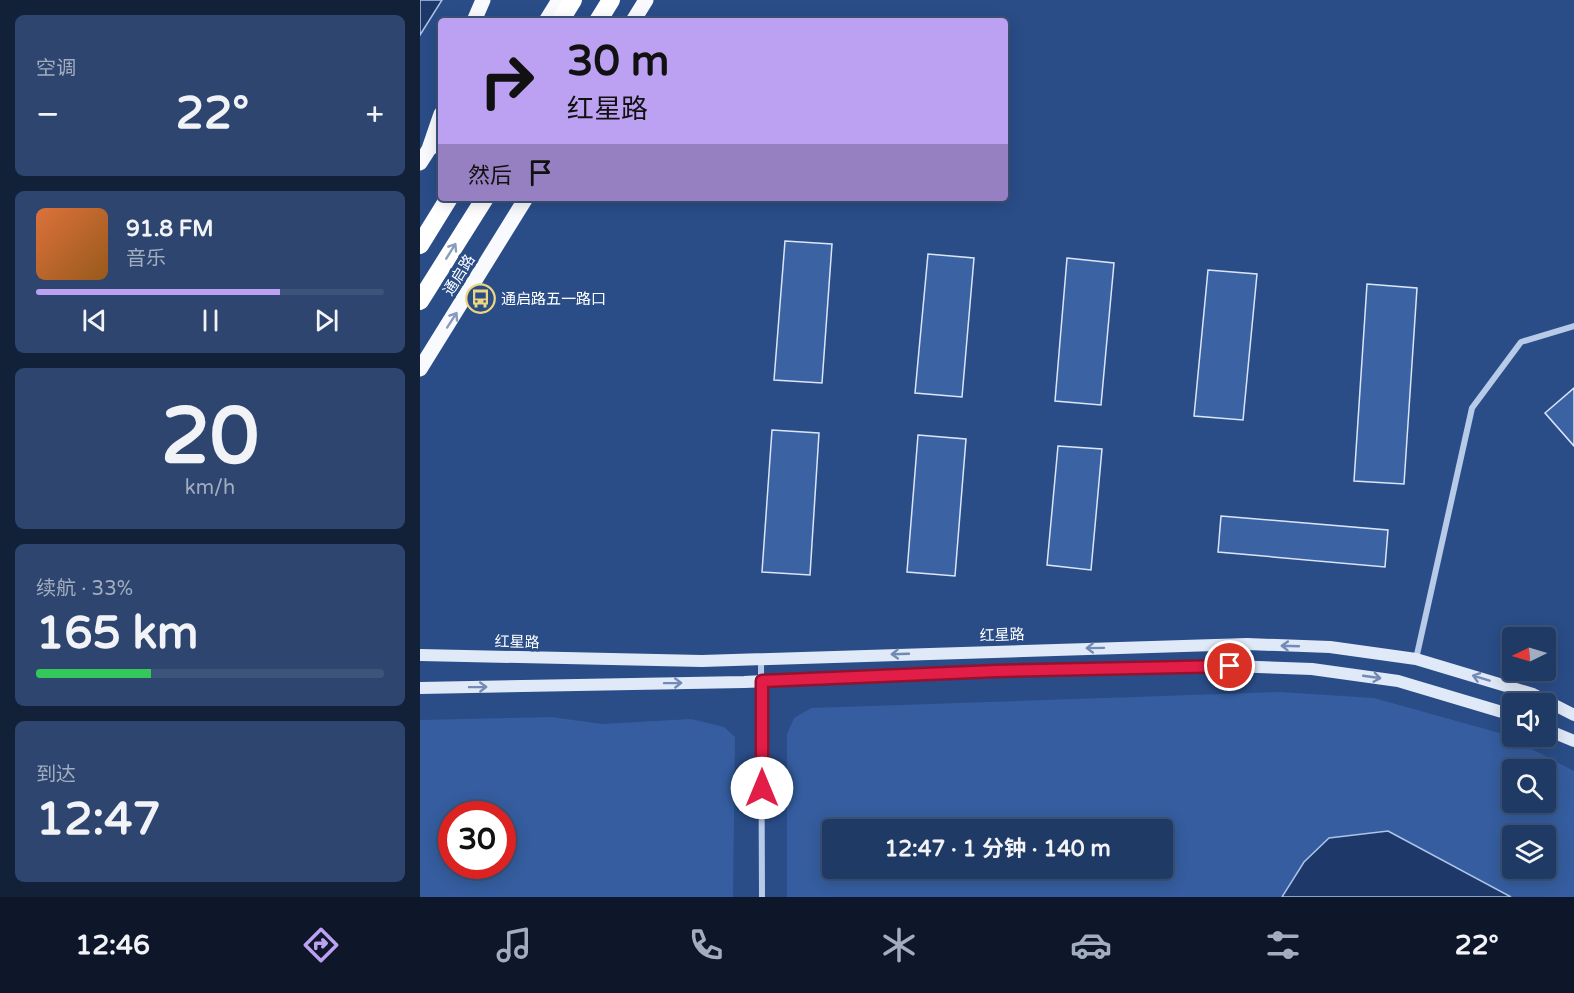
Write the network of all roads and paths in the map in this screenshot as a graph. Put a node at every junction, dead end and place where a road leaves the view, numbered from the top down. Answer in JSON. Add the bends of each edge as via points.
{"nodes":[{"id":1,"x":483,"y":0,"type":"edge"},
{"id":2,"x":569,"y":0,"type":"edge"},
{"id":3,"x":611,"y":0,"type":"edge"},
{"id":4,"x":646,"y":0,"type":"edge"},
{"id":5,"x":475,"y":18,"type":"edge"},
{"id":6,"x":549,"y":18,"type":"edge"},
{"id":7,"x":561,"y":18,"type":"edge"},
{"id":8,"x":600,"y":18,"type":"edge"},
{"id":9,"x":635,"y":18,"type":"edge"},
{"id":10,"x":438,"y":123,"type":"edge"},
{"id":11,"x":438,"y":141,"type":"edge"},
{"id":12,"x":429,"y":150,"type":"junction"},
{"id":13,"x":420,"y":163,"type":"edge"},
{"id":14,"x":447,"y":201,"type":"edge"},
{"id":15,"x":483,"y":201,"type":"edge"},
{"id":16,"x":524,"y":201,"type":"edge"},
{"id":17,"x":420,"y":245,"type":"edge"},
{"id":18,"x":420,"y":301,"type":"edge"},
{"id":19,"x":1574,"y":326,"type":"edge"},
{"id":20,"x":420,"y":369,"type":"edge"},
{"id":21,"x":420,"y":655,"type":"edge"},
{"id":22,"x":1416,"y":659,"type":"junction"},
{"id":23,"x":761,"y":660,"type":"junction"},
{"id":24,"x":762,"y":681,"type":"junction"},
{"id":25,"x":420,"y":688,"type":"edge"},
{"id":26,"x":1502,"y":712,"type":"edge"},
{"id":27,"x":1574,"y":715,"type":"edge"},
{"id":28,"x":1556,"y":734,"type":"edge"},
{"id":29,"x":1574,"y":741,"type":"edge"},
{"id":30,"x":762,"y":897,"type":"edge"}],
"edges":[{"from":1,"to":5,"type":"main road"},
{"from":2,"to":6,"type":"main road"},
{"from":2,"to":7,"type":"highway"},
{"from":3,"to":8,"type":"highway"},
{"from":4,"to":9,"type":"main road"},
{"from":10,"to":12,"type":"main road"},
{"from":11,"to":12,"type":"main road"},
{"from":12,"to":13,"type":"main road"},
{"from":14,"to":17,"type":"highway"},
{"from":18,"to":15,"type":"highway","one_way":true},
{"from":20,"to":16,"type":"main road","name":"通启路","one_way":true},
{"from":19,"to":22,"type":"street","via":[[1521,342],[1472,408]]},
{"from":21,"to":23,"type":"main road","name":"红星路"},
{"from":22,"to":23,"type":"main road","name":"红星路","one_way":true,"via":[[1330,647],[1248,644]]},
{"from":27,"to":22,"type":"main road","name":"红星路","one_way":true,"via":[[1533,693]]},
{"from":23,"to":24,"type":"street"},
{"from":25,"to":24,"type":"main road","one_way":true},
{"from":24,"to":26,"type":"main road","one_way":true,"via":[[1019,670],[1230,666],[1312,669],[1398,681]]},
{"from":24,"to":30,"type":"street"},
{"from":28,"to":29,"type":"main road"}]}
